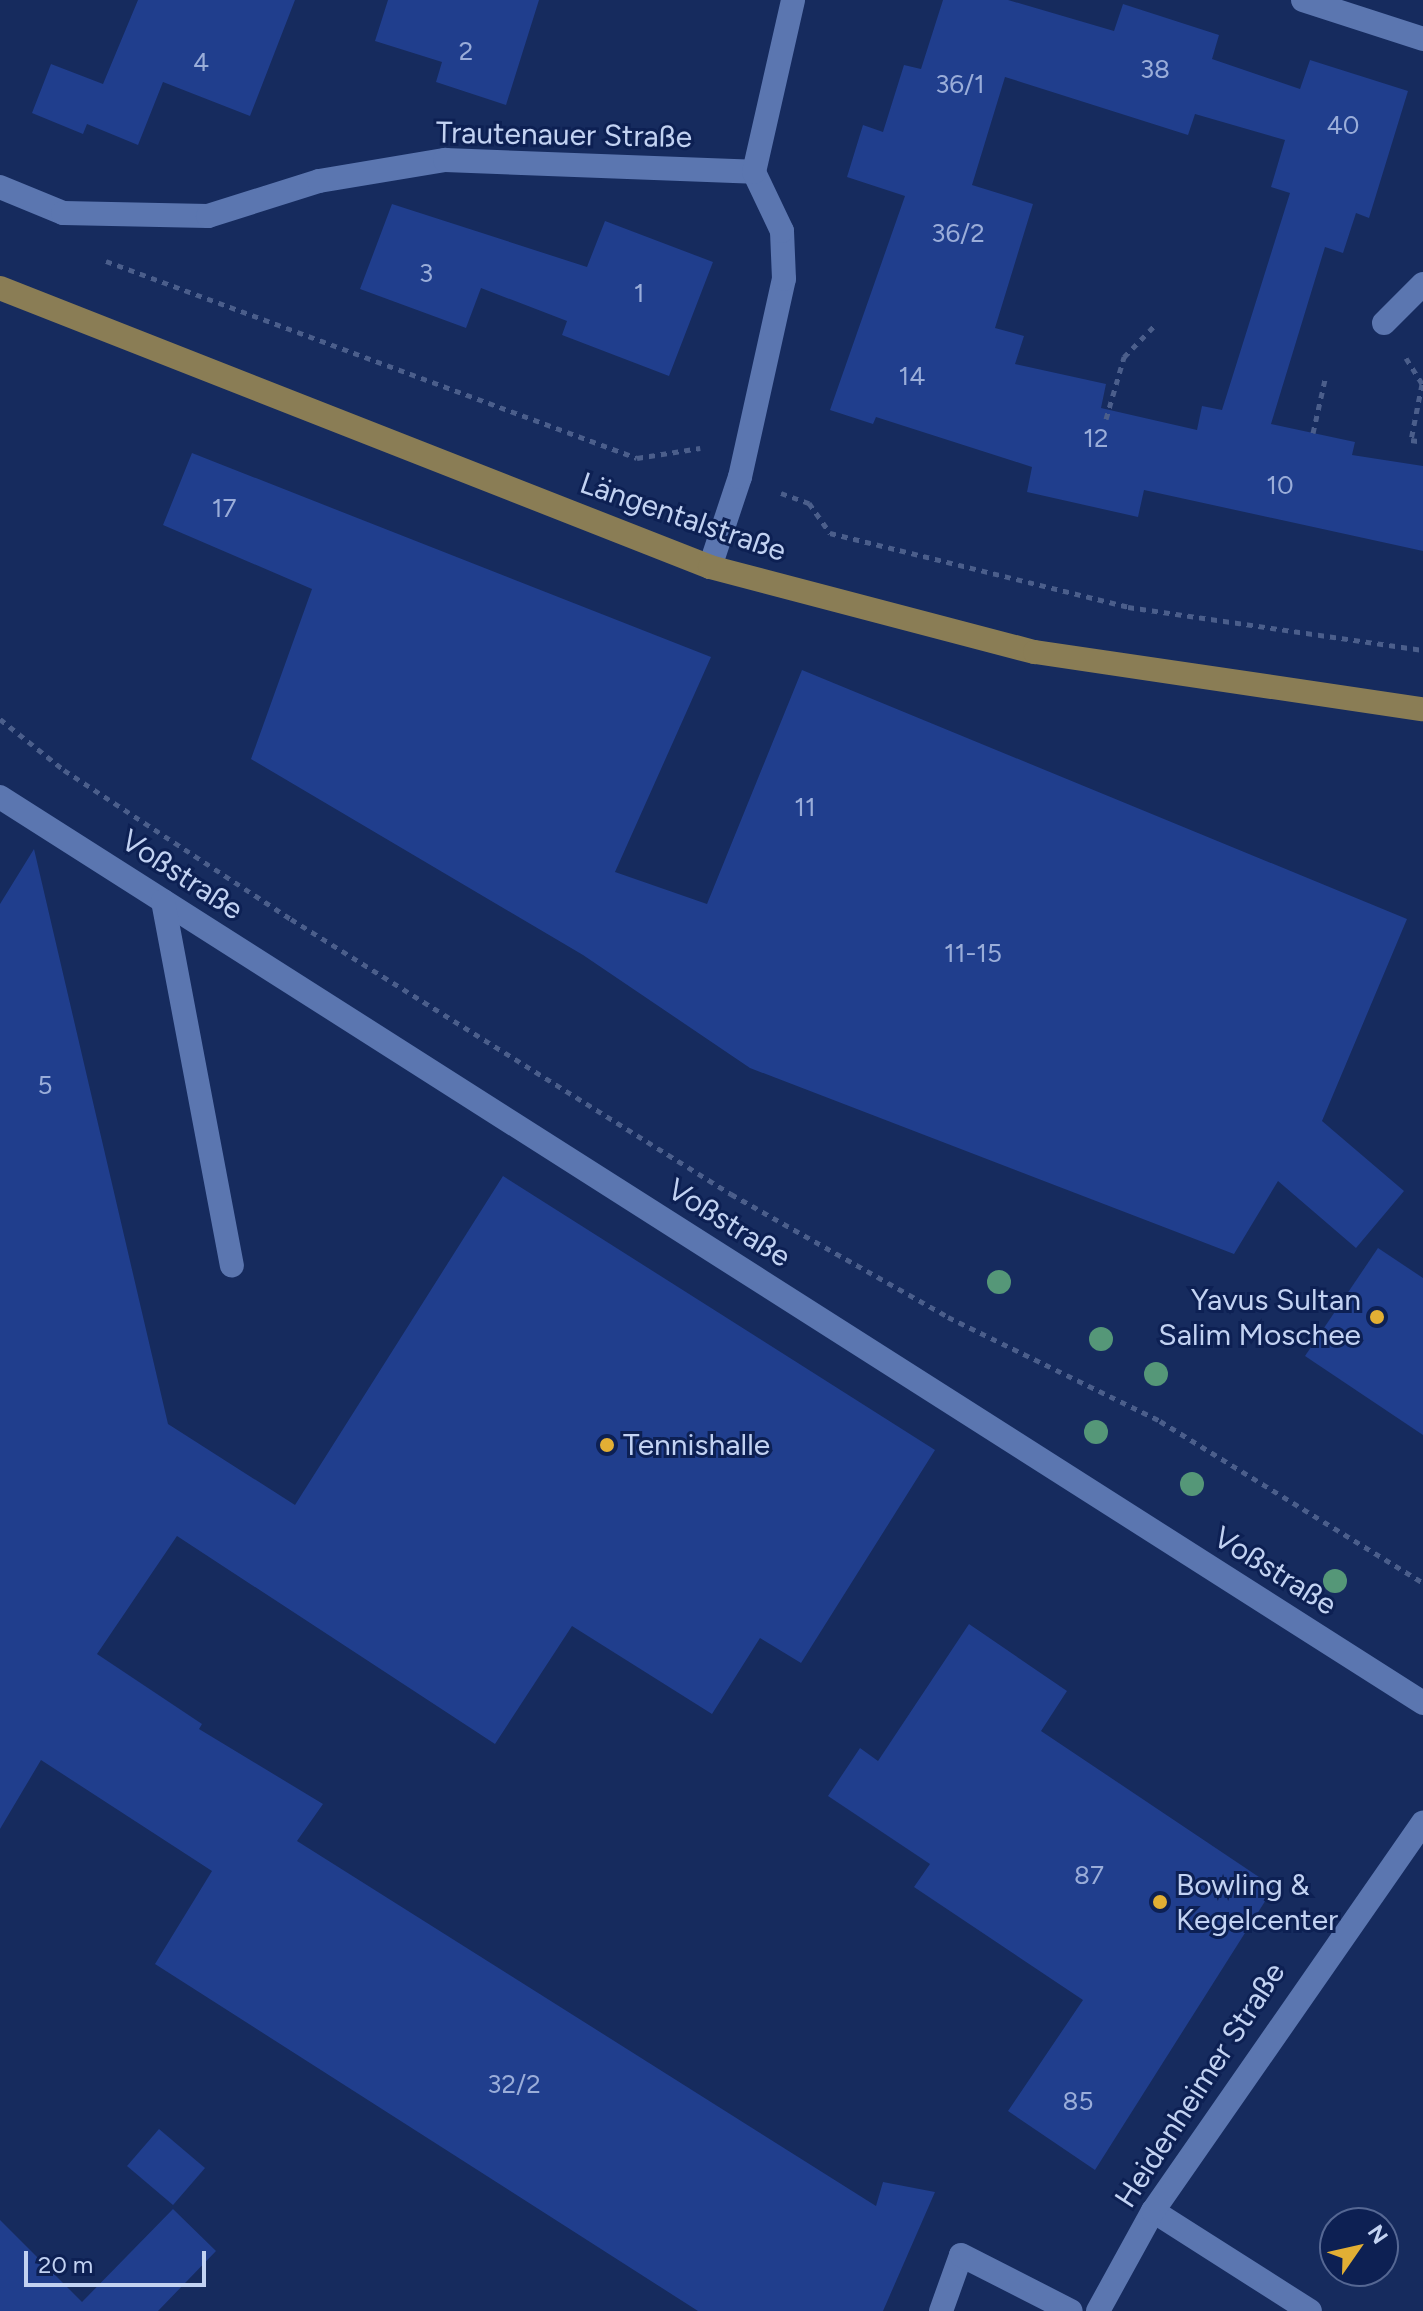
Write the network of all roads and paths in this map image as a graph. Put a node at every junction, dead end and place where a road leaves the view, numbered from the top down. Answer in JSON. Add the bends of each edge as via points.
{"nodes":[{"id":1,"x":793,"y":0,"type":"edge"},
{"id":2,"x":1303,"y":0,"type":"edge"},
{"id":3,"x":1423,"y":39,"type":"edge"},
{"id":4,"x":754,"y":172,"type":"junction"},
{"id":5,"x":0,"y":187,"type":"edge"},
{"id":6,"x":1423,"y":284,"type":"edge"},
{"id":7,"x":0,"y":288,"type":"edge"},
{"id":8,"x":1384,"y":323,"type":"joint"},
{"id":9,"x":1155,"y":325,"type":"dead end"},
{"id":10,"x":1326,"y":375,"type":"dead end"},
{"id":11,"x":1106,"y":419,"type":"dead end"},
{"id":12,"x":1313,"y":433,"type":"dead end"},
{"id":13,"x":1423,"y":442,"type":"edge"},
{"id":14,"x":710,"y":567,"type":"junction"},
{"id":15,"x":1423,"y":709,"type":"edge"},
{"id":16,"x":0,"y":719,"type":"edge"},
{"id":17,"x":0,"y":797,"type":"edge"},
{"id":18,"x":163,"y":901,"type":"junction"},
{"id":19,"x":232,"y":1266,"type":"dead end"},
{"id":20,"x":1423,"y":1583,"type":"edge"},
{"id":21,"x":1423,"y":1703,"type":"edge"},
{"id":22,"x":1423,"y":1823,"type":"edge"},
{"id":23,"x":1153,"y":2211,"type":"junction"},
{"id":24,"x":941,"y":2311,"type":"edge"},
{"id":25,"x":1071,"y":2311,"type":"edge"},
{"id":26,"x":1098,"y":2311,"type":"edge"},
{"id":27,"x":1310,"y":2311,"type":"edge"}],
"edges":[{"from":1,"to":4,"type":"street"},
{"from":2,"to":3,"type":"street"},
{"from":4,"to":5,"type":"street","name":"Trautenauer Straße","via":[[445,160],[319,181],[208,216],[63,213]]},
{"from":4,"to":14,"type":"street","via":[[782,231],[784,279],[740,477]]},
{"from":6,"to":8,"type":"street"},
{"from":7,"to":14,"type":"main road","name":"Längentalstraße"},
{"from":8,"to":13,"type":"path","via":[[1422,384],[1411,440]]},
{"from":9,"to":11,"type":"path","via":[[1124,357]]},
{"from":10,"to":12,"type":"path"},
{"from":14,"to":15,"type":"main road","name":"Längentalstraße","via":[[1035,652]]},
{"from":16,"to":20,"type":"path","via":[[64,770],[291,919],[731,1194],[948,1317],[1160,1421]]},
{"from":17,"to":18,"type":"street","name":"Voßstraße"},
{"from":18,"to":19,"type":"street"},
{"from":18,"to":21,"type":"street","name":"Voßstraße"},
{"from":22,"to":23,"type":"street","name":"Heidenheimer Straße"},
{"from":23,"to":26,"type":"street","name":"Heidenheimer Straße"},
{"from":23,"to":27,"type":"street"},
{"from":24,"to":25,"type":"street","via":[[961,2255]]}]}
